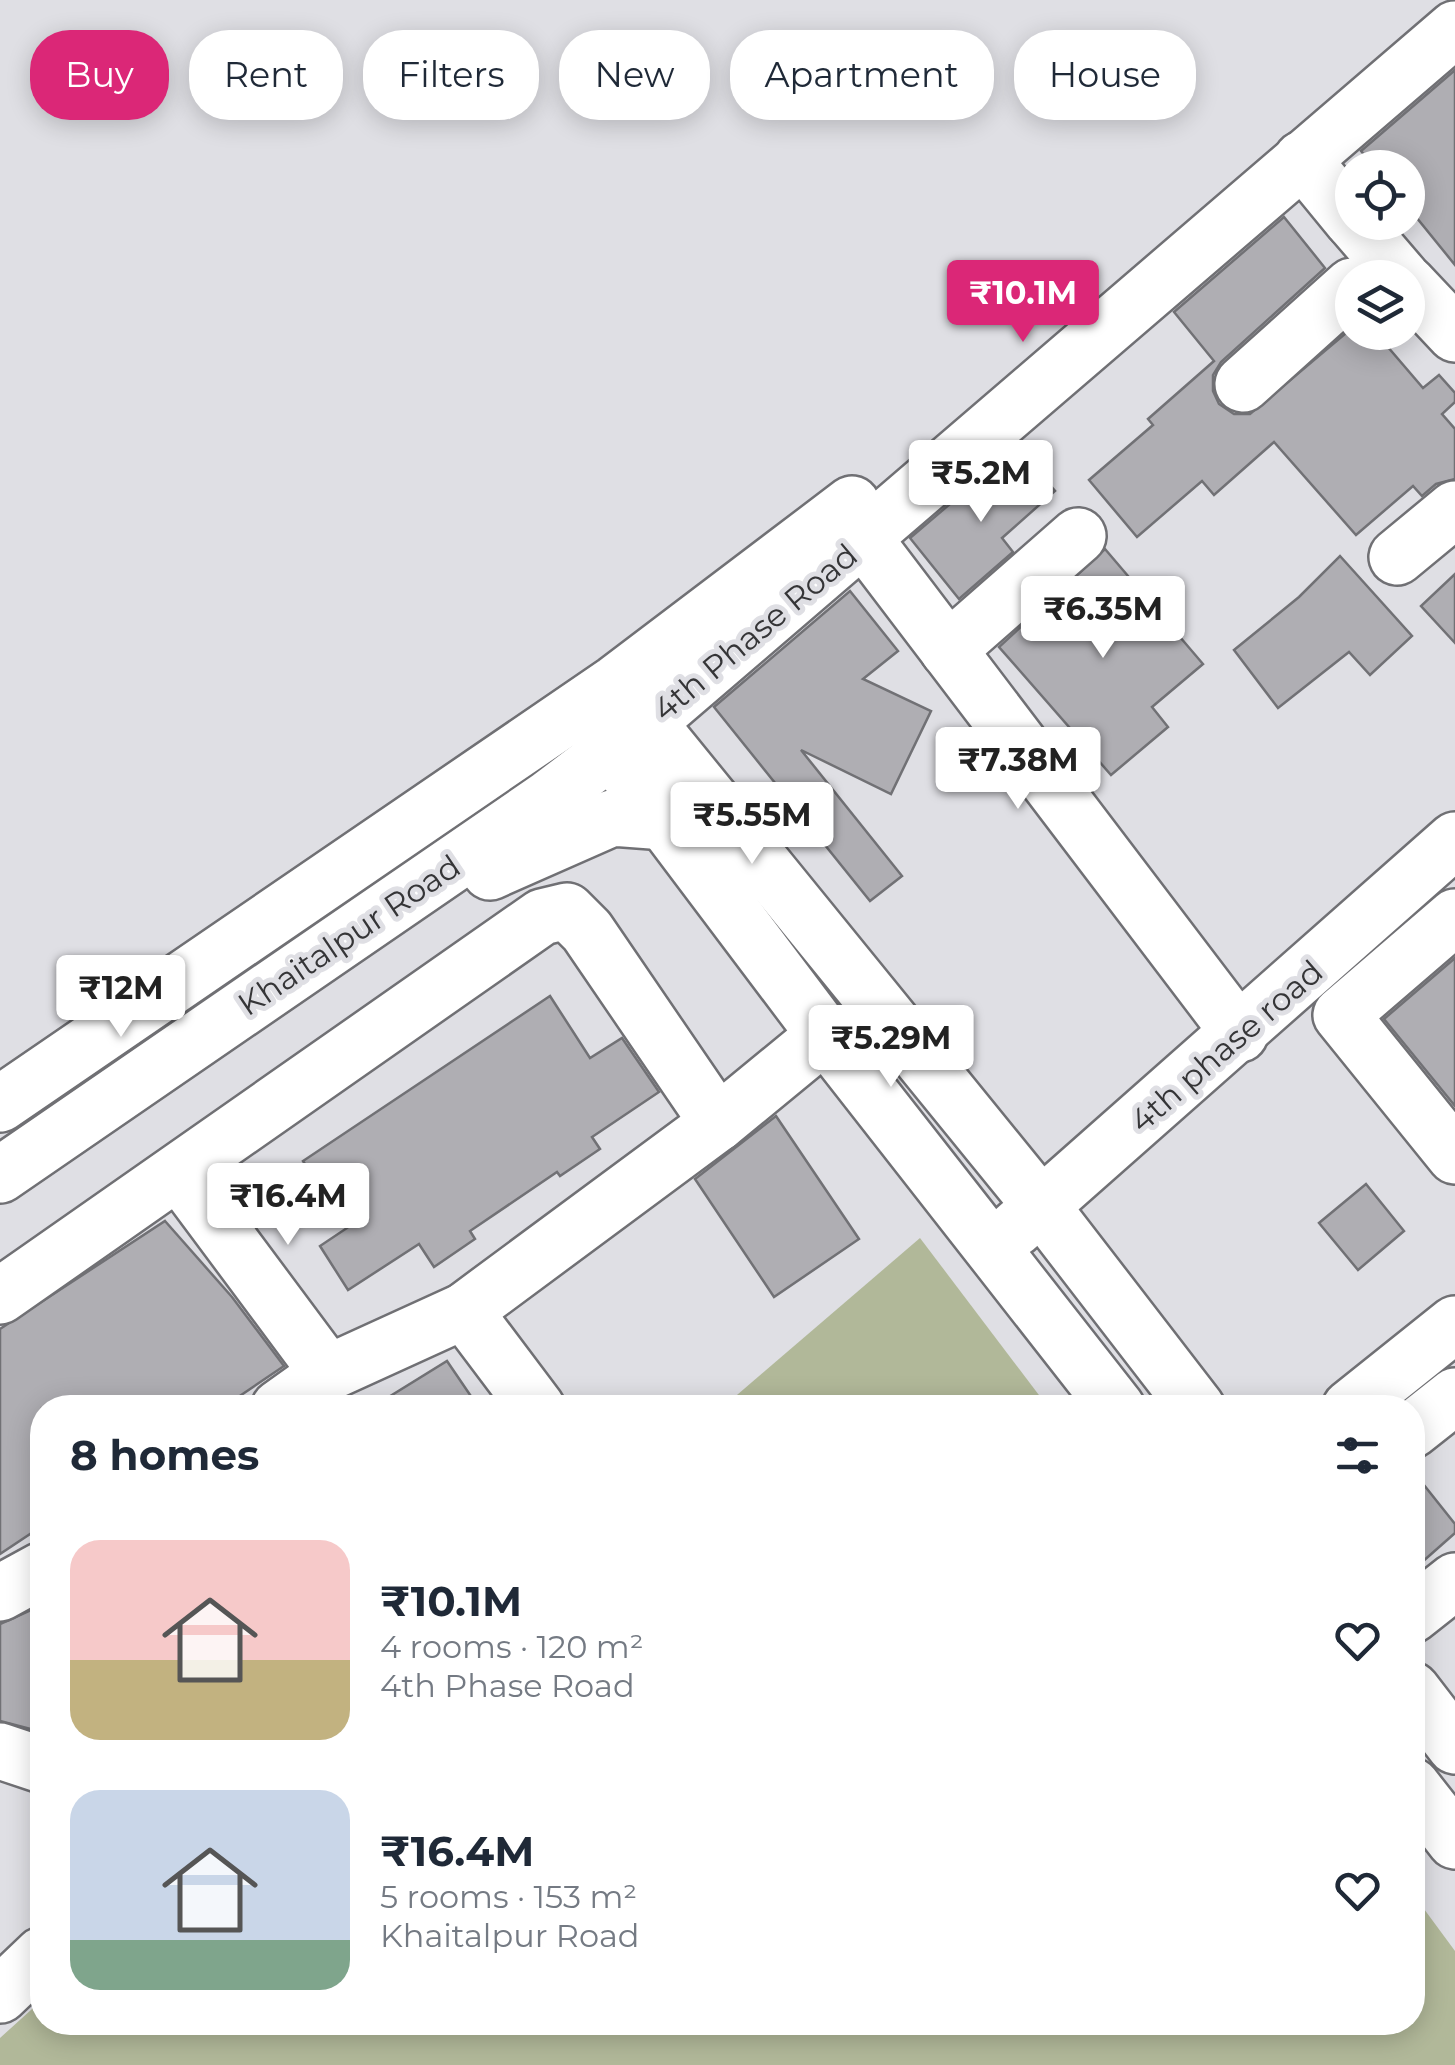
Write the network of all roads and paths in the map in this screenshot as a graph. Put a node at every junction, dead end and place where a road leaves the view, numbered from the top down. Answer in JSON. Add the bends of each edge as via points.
{"nodes":[{"id":1,"x":1432,"y":0,"type":"edge"},
{"id":2,"x":1455,"y":29,"type":"edge"},
{"id":3,"x":1302,"y":159,"type":"junction"},
{"id":4,"x":1373,"y":260,"type":"edge"},
{"id":5,"x":1335,"y":297,"type":"edge"},
{"id":6,"x":1425,"y":307,"type":"edge"},
{"id":7,"x":1455,"y":334,"type":"edge"},
{"id":8,"x":1242,"y":384,"type":"dead end"},
{"id":9,"x":1455,"y":510,"type":"edge"},
{"id":10,"x":1078,"y":536,"type":"dead end"},
{"id":11,"x":864,"y":539,"type":"junction"},
{"id":12,"x":1397,"y":558,"type":"dead end"},
{"id":13,"x":948,"y":650,"type":"junction"},
{"id":14,"x":613,"y":716,"type":"junction"},
{"id":15,"x":665,"y":822,"type":"junction"},
{"id":16,"x":1455,"y":840,"type":"edge"},
{"id":17,"x":411,"y":893,"type":"junction"},
{"id":18,"x":1455,"y":917,"type":"edge"},
{"id":19,"x":1240,"y":1034,"type":"junction"},
{"id":20,"x":825,"y":1035,"type":"junction"},
{"id":21,"x":0,"y":1104,"type":"edge"},
{"id":22,"x":718,"y":1123,"type":"junction"},
{"id":23,"x":1455,"y":1156,"type":"edge"},
{"id":24,"x":180,"y":1174,"type":"junction"},
{"id":25,"x":0,"y":1175,"type":"edge"},
{"id":26,"x":1042,"y":1207,"type":"junction"},
{"id":27,"x":992,"y":1247,"type":"junction"},
{"id":28,"x":0,"y":1296,"type":"edge"},
{"id":29,"x":464,"y":1310,"type":"junction"},
{"id":30,"x":1455,"y":1324,"type":"edge"},
{"id":31,"x":328,"y":1373,"type":"junction"},
{"id":32,"x":297,"y":1395,"type":"edge"},
{"id":33,"x":527,"y":1395,"type":"edge"},
{"id":34,"x":1107,"y":1395,"type":"edge"},
{"id":35,"x":1187,"y":1395,"type":"edge"},
{"id":36,"x":1366,"y":1395,"type":"edge"},
{"id":37,"x":1455,"y":1396,"type":"edge"},
{"id":38,"x":1425,"y":1420,"type":"edge"},
{"id":39,"x":30,"y":1577,"type":"edge"},
{"id":40,"x":1455,"y":1581,"type":"edge"},
{"id":41,"x":0,"y":1593,"type":"edge"},
{"id":42,"x":1425,"y":1605,"type":"edge"},
{"id":43,"x":0,"y":1751,"type":"edge"},
{"id":44,"x":30,"y":1761,"type":"edge"},
{"id":45,"x":1425,"y":1802,"type":"edge"},
{"id":46,"x":1455,"y":1840,"type":"edge"}],
"edges":[{"from":1,"to":14,"type":"street","name":"4th Phase Road"},
{"from":2,"to":3,"type":"street","name":"4th Phase Road"},
{"from":3,"to":4,"type":"street"},
{"from":3,"to":11,"type":"street","name":"4th Phase Road"},
{"from":5,"to":8,"type":"street"},
{"from":6,"to":7,"type":"street"},
{"from":9,"to":12,"type":"street"},
{"from":10,"to":13,"type":"street"},
{"from":11,"to":13,"type":"street"},
{"from":11,"to":14,"type":"street","name":"4th Phase Road"},
{"from":13,"to":19,"type":"street"},
{"from":14,"to":15,"type":"street"},
{"from":14,"to":17,"type":"street","name":"Khaitalpur Road"},
{"from":14,"to":21,"type":"street","name":"Khaitalpur Road"},
{"from":14,"to":26,"type":"street"},
{"from":15,"to":17,"type":"street","via":[[612,818],[470,881]]},
{"from":15,"to":20,"type":"street"},
{"from":16,"to":19,"type":"street","name":"4th phase road"},
{"from":17,"to":25,"type":"street","name":"Khaitalpur Road"},
{"from":18,"to":23,"type":"street","via":[[1341,1015]]},
{"from":19,"to":26,"type":"street","name":"4th phase road"},
{"from":20,"to":22,"type":"street"},
{"from":20,"to":27,"type":"street"},
{"from":22,"to":24,"type":"street","via":[[587,930],[567,911],[542,917]]},
{"from":22,"to":29,"type":"street"},
{"from":24,"to":28,"type":"street"},
{"from":24,"to":31,"type":"street"},
{"from":26,"to":27,"type":"street","name":"4th phase road"},
{"from":26,"to":35,"type":"street"},
{"from":27,"to":34,"type":"street"},
{"from":29,"to":31,"type":"street"},
{"from":29,"to":33,"type":"street"},
{"from":30,"to":36,"type":"street"},
{"from":31,"to":32,"type":"street"},
{"from":37,"to":38,"type":"street"},
{"from":39,"to":41,"type":"street"},
{"from":40,"to":42,"type":"street"},
{"from":43,"to":44,"type":"street"},
{"from":45,"to":46,"type":"street"}]}
